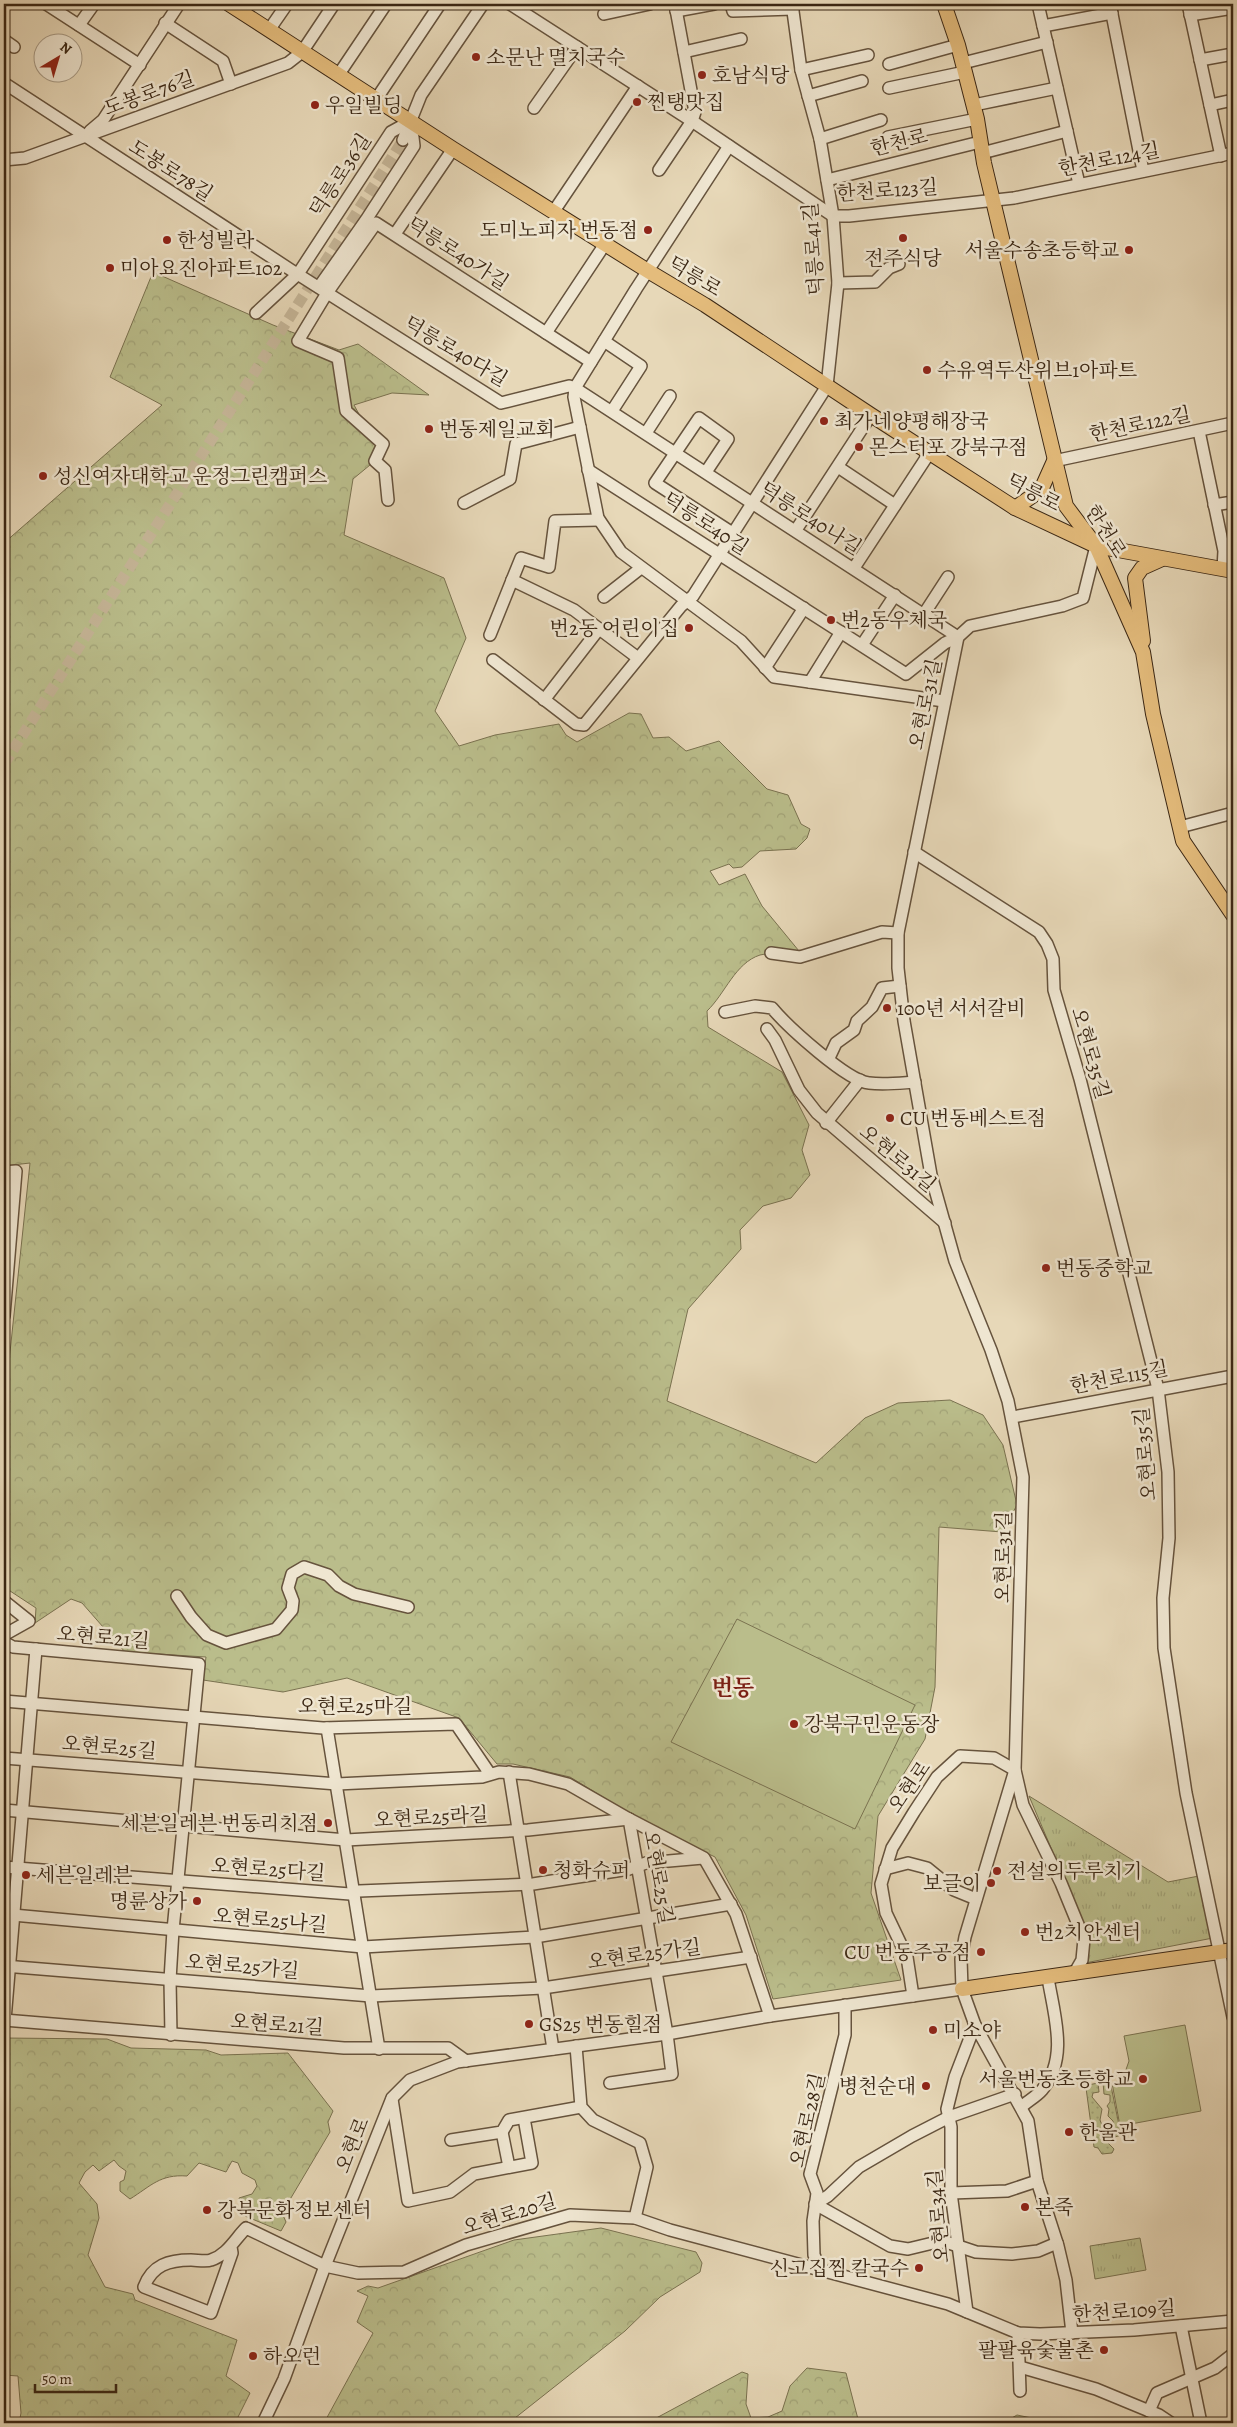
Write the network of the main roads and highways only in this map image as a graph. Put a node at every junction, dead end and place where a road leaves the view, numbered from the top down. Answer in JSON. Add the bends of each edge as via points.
{"nodes":[{"id":1,"x":944,"y":4,"type":"edge"},
{"id":2,"x":235,"y":6,"type":"edge"},
{"id":3,"x":1054,"y":461,"type":"junction"},
{"id":4,"x":1015,"y":508,"type":"junction"},
{"id":5,"x":1096,"y":546,"type":"junction"},
{"id":6,"x":1163,"y":558,"type":"junction"},
{"id":7,"x":1228,"y":570,"type":"edge"},
{"id":8,"x":1143,"y":652,"type":"junction"},
{"id":9,"x":1233,"y":915,"type":"edge"},
{"id":10,"x":1227,"y":1950,"type":"edge"},
{"id":11,"x":962,"y":1989,"type":"road end"}],
"edges":[{"from":1,"to":3,"type":"main road","name":"한천로","via":[[974,105]]},
{"from":2,"to":4,"type":"main road","name":"덕릉로","via":[[453,149],[706,305]]},
{"from":3,"to":4,"type":"main road","via":[[1040,490]]},
{"from":3,"to":5,"type":"main road","name":"한천로","via":[[1066,506]]},
{"from":4,"to":5,"type":"main road","name":"덕릉로"},
{"from":5,"to":6,"type":"main road","name":"덕릉로"},
{"from":5,"to":8,"type":"main road","name":"한천로"},
{"from":6,"to":7,"type":"main road","name":"덕릉로"},
{"from":6,"to":8,"type":"main road","via":[[1142,568],[1135,578]]},
{"from":8,"to":9,"type":"main road","name":"한천로","via":[[1153,714],[1183,841]]},
{"from":10,"to":11,"type":"main road","name":"오현로"}]}
